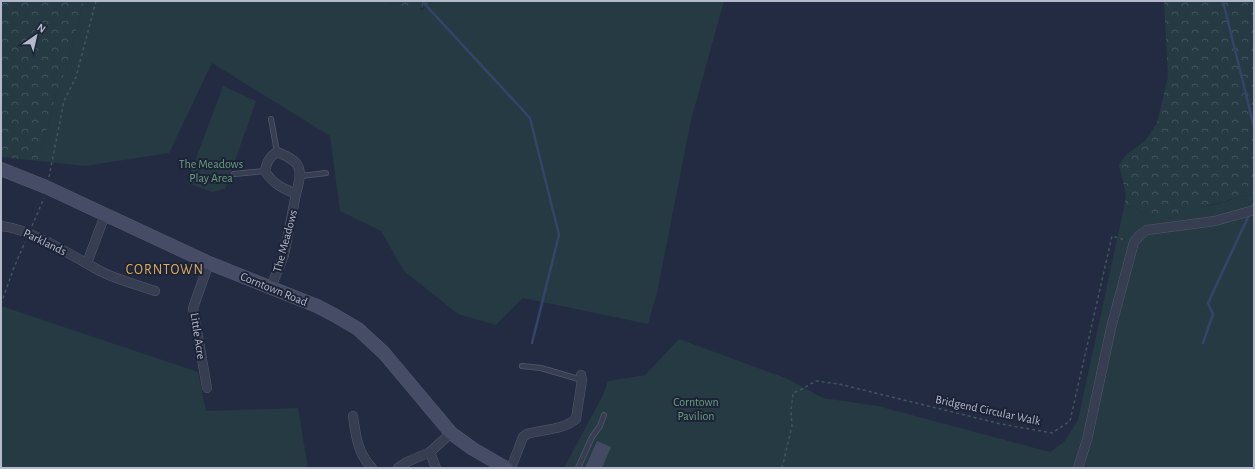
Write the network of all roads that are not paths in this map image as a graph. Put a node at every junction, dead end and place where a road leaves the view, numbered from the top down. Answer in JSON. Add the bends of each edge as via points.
{"nodes":[{"id":1,"x":271,"y":119,"type":"dead end"},
{"id":2,"x":277,"y":152,"type":"junction"},
{"id":3,"x":1,"y":170,"type":"edge"},
{"id":4,"x":265,"y":171,"type":"junction"},
{"id":5,"x":326,"y":173,"type":"dead end"},
{"id":6,"x":234,"y":174,"type":"dead end"},
{"id":7,"x":301,"y":176,"type":"junction"},
{"id":8,"x":296,"y":194,"type":"junction"},
{"id":9,"x":1254,"y":210,"type":"edge"},
{"id":10,"x":105,"y":215,"type":"junction"},
{"id":11,"x":1,"y":226,"type":"edge"},
{"id":12,"x":87,"y":263,"type":"junction"},
{"id":13,"x":209,"y":263,"type":"junction"},
{"id":14,"x":271,"y":287,"type":"junction"},
{"id":15,"x":155,"y":291,"type":"dead end"},
{"id":16,"x":522,"y":366,"type":"dead end"},
{"id":17,"x":582,"y":377,"type":"joint"},
{"id":18,"x":207,"y":388,"type":"dead end"},
{"id":19,"x":604,"y":414,"type":"dead end"},
{"id":20,"x":353,"y":416,"type":"dead end"},
{"id":21,"x":451,"y":433,"type":"junction"},
{"id":22,"x":430,"y":452,"type":"junction"},
{"id":23,"x":372,"y":468,"type":"edge"},
{"id":24,"x":398,"y":468,"type":"edge"},
{"id":25,"x":436,"y":468,"type":"edge"},
{"id":26,"x":506,"y":468,"type":"edge"},
{"id":27,"x":511,"y":468,"type":"edge"},
{"id":28,"x":578,"y":468,"type":"edge"},
{"id":29,"x":1078,"y":468,"type":"edge"}],
"edges":[{"from":1,"to":2,"type":"lane"},
{"from":2,"to":4,"type":"street","via":[[271,155]]},
{"from":2,"to":7,"type":"street","via":[[291,157],[298,166]]},
{"from":3,"to":10,"type":"main road","name":"Corntown Road","via":[[46,187]]},
{"from":4,"to":6,"type":"lane"},
{"from":4,"to":8,"type":"street","name":"The Meadows","via":[[270,180]]},
{"from":5,"to":7,"type":"lane"},
{"from":7,"to":8,"type":"street","name":"The Meadows"},
{"from":8,"to":14,"type":"street","name":"The Meadows","via":[[284,255]]},
{"from":9,"to":29,"type":"street","via":[[1215,221],[1147,230],[1134,242],[1110,328],[1087,440]]},
{"from":10,"to":12,"type":"street"},
{"from":10,"to":13,"type":"main road","name":"Corntown Road"},
{"from":11,"to":12,"type":"street","name":"Parklands","via":[[12,227],[29,234]]},
{"from":12,"to":15,"type":"street","name":"Parklands","via":[[103,272]]},
{"from":13,"to":14,"type":"main road","name":"Corntown Road"},
{"from":13,"to":18,"type":"street","name":"Little Acre","via":[[193,308]]},
{"from":14,"to":21,"type":"main road","name":"Corntown Road","via":[[317,306],[358,329],[384,353]]},
{"from":16,"to":17,"type":"lane"},
{"from":17,"to":27,"type":"street","via":[[576,419],[571,424],[523,437]]},
{"from":19,"to":28,"type":"lane"},
{"from":20,"to":23,"type":"street","via":[[357,443],[362,456]]},
{"from":21,"to":22,"type":"street"},
{"from":21,"to":26,"type":"main road","name":"Corntown Road"},
{"from":22,"to":24,"type":"street"},
{"from":22,"to":25,"type":"street"}]}
